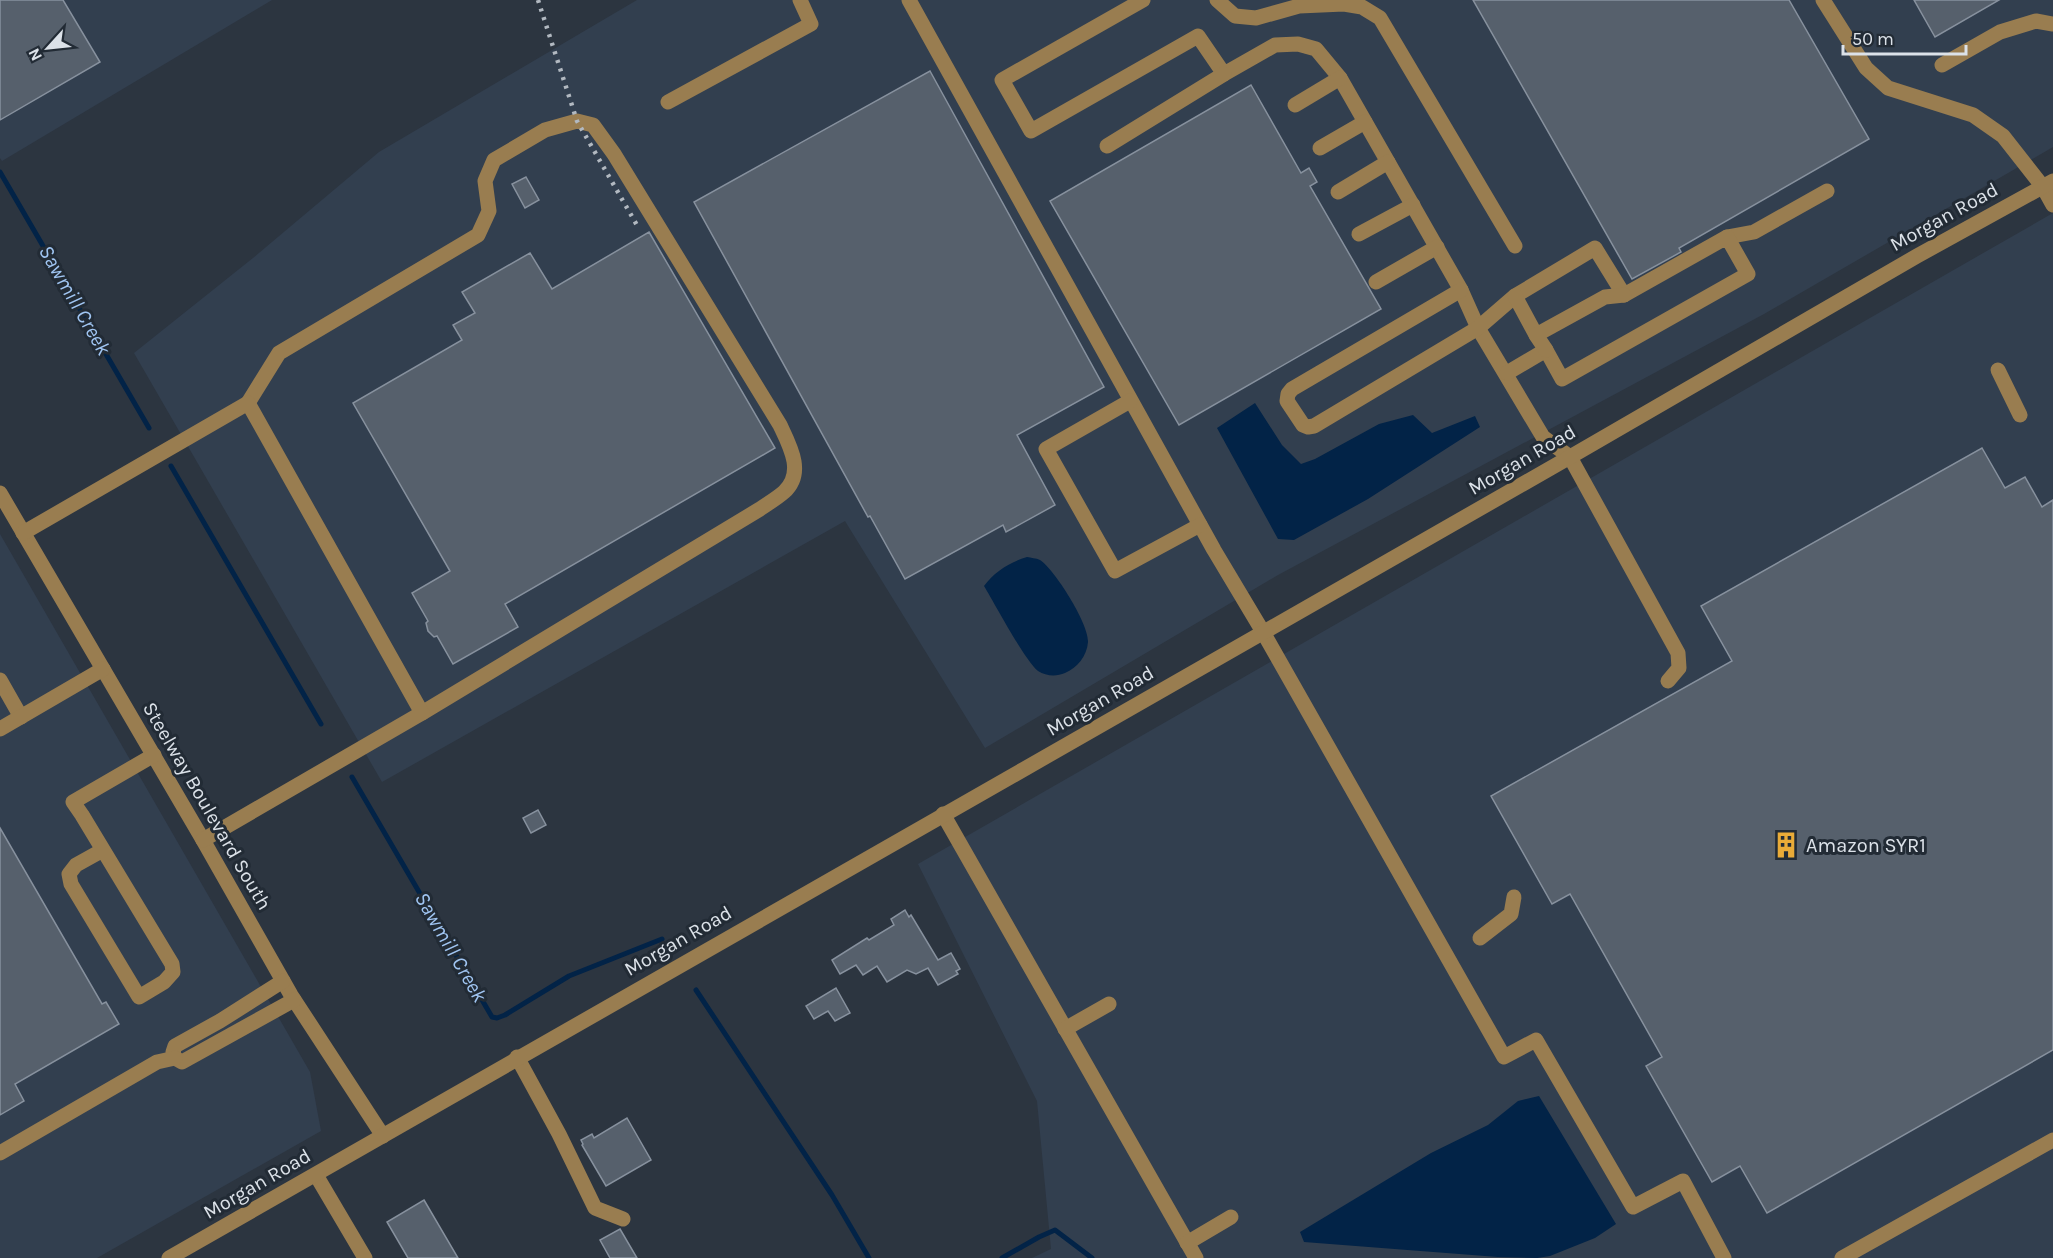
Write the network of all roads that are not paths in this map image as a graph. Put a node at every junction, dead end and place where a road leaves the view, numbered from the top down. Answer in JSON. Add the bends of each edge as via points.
{"nodes":[{"id":1,"x":800,"y":0,"type":"edge"},
{"id":2,"x":909,"y":0,"type":"edge"},
{"id":3,"x":1143,"y":0,"type":"edge"},
{"id":4,"x":1217,"y":0,"type":"edge"},
{"id":5,"x":1822,"y":0,"type":"edge"},
{"id":6,"x":2053,"y":24,"type":"edge"},
{"id":7,"x":1942,"y":65,"type":"dead end"},
{"id":8,"x":1224,"y":74,"type":"junction"},
{"id":9,"x":1340,"y":78,"type":"junction"},
{"id":10,"x":669,"y":102,"type":"dead end"},
{"id":11,"x":1295,"y":105,"type":"dead end"},
{"id":12,"x":1365,"y":122,"type":"junction"},
{"id":13,"x":1107,"y":146,"type":"dead end"},
{"id":14,"x":1320,"y":148,"type":"dead end"},
{"id":15,"x":1388,"y":162,"type":"junction"},
{"id":16,"x":2048,"y":184,"type":"edge"},
{"id":17,"x":1827,"y":191,"type":"dead end"},
{"id":18,"x":1338,"y":192,"type":"dead end"},
{"id":19,"x":1413,"y":205,"type":"junction"},
{"id":20,"x":2053,"y":205,"type":"edge"},
{"id":21,"x":1359,"y":234,"type":"dead end"},
{"id":22,"x":1727,"y":237,"type":"junction"},
{"id":23,"x":1515,"y":246,"type":"dead end"},
{"id":24,"x":1437,"y":247,"type":"junction"},
{"id":25,"x":1376,"y":282,"type":"dead end"},
{"id":26,"x":1461,"y":290,"type":"junction"},
{"id":27,"x":1623,"y":295,"type":"junction"},
{"id":28,"x":1515,"y":296,"type":"junction"},
{"id":29,"x":1478,"y":328,"type":"junction"},
{"id":30,"x":1536,"y":335,"type":"junction"},
{"id":31,"x":1546,"y":350,"type":"junction"},
{"id":32,"x":1998,"y":370,"type":"dead end"},
{"id":33,"x":1506,"y":373,"type":"junction"},
{"id":34,"x":1130,"y":401,"type":"junction"},
{"id":35,"x":248,"y":403,"type":"junction"},
{"id":36,"x":2020,"y":415,"type":"dead end"},
{"id":37,"x":1570,"y":457,"type":"junction"},
{"id":38,"x":1,"y":498,"type":"edge"},
{"id":39,"x":1200,"y":525,"type":"junction"},
{"id":40,"x":24,"y":533,"type":"junction"},
{"id":41,"x":1263,"y":632,"type":"junction"},
{"id":42,"x":103,"y":669,"type":"junction"},
{"id":43,"x":0,"y":680,"type":"edge"},
{"id":44,"x":1668,"y":681,"type":"dead end"},
{"id":45,"x":422,"y":713,"type":"junction"},
{"id":46,"x":21,"y":717,"type":"junction"},
{"id":47,"x":0,"y":729,"type":"edge"},
{"id":48,"x":154,"y":755,"type":"junction"},
{"id":49,"x":943,"y":814,"type":"junction"},
{"id":50,"x":203,"y":840,"type":"junction"},
{"id":51,"x":103,"y":850,"type":"junction"},
{"id":52,"x":1514,"y":897,"type":"dead end"},
{"id":53,"x":1480,"y":938,"type":"dead end"},
{"id":54,"x":283,"y":981,"type":"junction"},
{"id":55,"x":294,"y":999,"type":"junction"},
{"id":56,"x":1108,"y":1004,"type":"dead end"},
{"id":57,"x":1065,"y":1029,"type":"junction"},
{"id":58,"x":518,"y":1057,"type":"junction"},
{"id":59,"x":175,"y":1058,"type":"junction"},
{"id":60,"x":383,"y":1136,"type":"junction"},
{"id":61,"x":2053,"y":1140,"type":"edge"},
{"id":62,"x":0,"y":1153,"type":"edge"},
{"id":63,"x":316,"y":1175,"type":"junction"},
{"id":64,"x":1232,"y":1217,"type":"dead end"},
{"id":65,"x":623,"y":1219,"type":"dead end"},
{"id":66,"x":1187,"y":1243,"type":"junction"},
{"id":67,"x":169,"y":1258,"type":"edge"},
{"id":68,"x":365,"y":1258,"type":"edge"},
{"id":69,"x":1196,"y":1258,"type":"edge"},
{"id":70,"x":1724,"y":1258,"type":"edge"},
{"id":71,"x":1842,"y":1258,"type":"edge"}],
"edges":[{"from":1,"to":10,"type":"street","via":[[811,24]]},
{"from":2,"to":34,"type":"street"},
{"from":3,"to":8,"type":"street","via":[[1002,80],[1031,131],[1198,36]]},
{"from":4,"to":23,"type":"street","via":[[1234,16],[1256,18],[1299,6],[1344,4],[1362,7],[1380,18]]},
{"from":5,"to":16,"type":"street","via":[[1866,68],[1888,88],[1974,115],[2003,136]]},
{"from":6,"to":7,"type":"street","via":[[2036,21],[2000,32]]},
{"from":8,"to":9,"type":"street","via":[[1275,45],[1298,44],[1316,49]]},
{"from":8,"to":13,"type":"street"},
{"from":9,"to":11,"type":"street"},
{"from":9,"to":12,"type":"street"},
{"from":12,"to":14,"type":"street"},
{"from":12,"to":15,"type":"street"},
{"from":15,"to":18,"type":"street"},
{"from":15,"to":19,"type":"street"},
{"from":16,"to":20,"type":"street"},
{"from":16,"to":37,"type":"street","name":"Morgan Road"},
{"from":17,"to":22,"type":"street","via":[[1754,232]]},
{"from":19,"to":21,"type":"street"},
{"from":19,"to":24,"type":"street"},
{"from":22,"to":27,"type":"street"},
{"from":22,"to":31,"type":"street","via":[[1748,274],[1562,379]]},
{"from":24,"to":25,"type":"street"},
{"from":24,"to":26,"type":"street"},
{"from":26,"to":29,"type":"street"},
{"from":26,"to":29,"type":"street","via":[[1292,389],[1287,401],[1303,425],[1314,426]]},
{"from":27,"to":28,"type":"street","via":[[1595,248]]},
{"from":27,"to":30,"type":"street","via":[[1605,297]]},
{"from":28,"to":29,"type":"street"},
{"from":28,"to":30,"type":"street"},
{"from":29,"to":33,"type":"street"},
{"from":30,"to":31,"type":"street"},
{"from":31,"to":33,"type":"street"},
{"from":32,"to":36,"type":"street"},
{"from":33,"to":37,"type":"street","via":[[1543,436]]},
{"from":34,"to":39,"type":"street"},
{"from":34,"to":39,"type":"street","via":[[1047,449],[1056,466],[1115,570]]},
{"from":35,"to":40,"type":"street"},
{"from":35,"to":45,"type":"street"},
{"from":35,"to":45,"type":"street","via":[[279,353],[478,235],[489,211],[485,181],[494,160],[545,130],[578,120],[593,125],[614,154],[780,425],[793,451],[795,475],[786,491]]},
{"from":37,"to":41,"type":"street","name":"Morgan Road"},
{"from":37,"to":44,"type":"street","via":[[1678,653],[1679,668]]},
{"from":38,"to":40,"type":"street","name":"Steelway Boulevard South"},
{"from":39,"to":41,"type":"street"},
{"from":40,"to":42,"type":"street","name":"Steelway Boulevard South"},
{"from":41,"to":49,"type":"street","name":"Morgan Road"},
{"from":41,"to":70,"type":"street","via":[[1504,1057],[1536,1040],[1633,1207],[1683,1181]]},
{"from":42,"to":46,"type":"street"},
{"from":42,"to":48,"type":"street","name":"Steelway Boulevard South"},
{"from":43,"to":46,"type":"street"},
{"from":45,"to":50,"type":"street"},
{"from":46,"to":47,"type":"street"},
{"from":48,"to":50,"type":"street","name":"Steelway Boulevard South"},
{"from":48,"to":51,"type":"street","via":[[73,802]]},
{"from":49,"to":57,"type":"street"},
{"from":49,"to":58,"type":"street","name":"Morgan Road"},
{"from":50,"to":54,"type":"street","name":"Steelway Boulevard South"},
{"from":51,"to":51,"type":"street","via":[[172,964],[173,972],[164,982],[139,997],[71,884],[69,874],[76,865]]},
{"from":52,"to":53,"type":"street","via":[[1511,914]]},
{"from":54,"to":55,"type":"street","name":"Steelway Boulevard South"},
{"from":54,"to":59,"type":"street","via":[[175,1046]]},
{"from":55,"to":59,"type":"street","via":[[182,1062]]},
{"from":55,"to":60,"type":"street","name":"Steelway Boulevard South"},
{"from":56,"to":57,"type":"street"},
{"from":57,"to":66,"type":"street"},
{"from":58,"to":60,"type":"street","name":"Morgan Road"},
{"from":58,"to":65,"type":"street","via":[[595,1208]]},
{"from":59,"to":62,"type":"street","via":[[157,1062]]},
{"from":60,"to":63,"type":"street","name":"Morgan Road"},
{"from":61,"to":71,"type":"street"},
{"from":63,"to":67,"type":"street","name":"Morgan Road"},
{"from":63,"to":68,"type":"street"},
{"from":64,"to":66,"type":"street"},
{"from":66,"to":69,"type":"street"}]}
